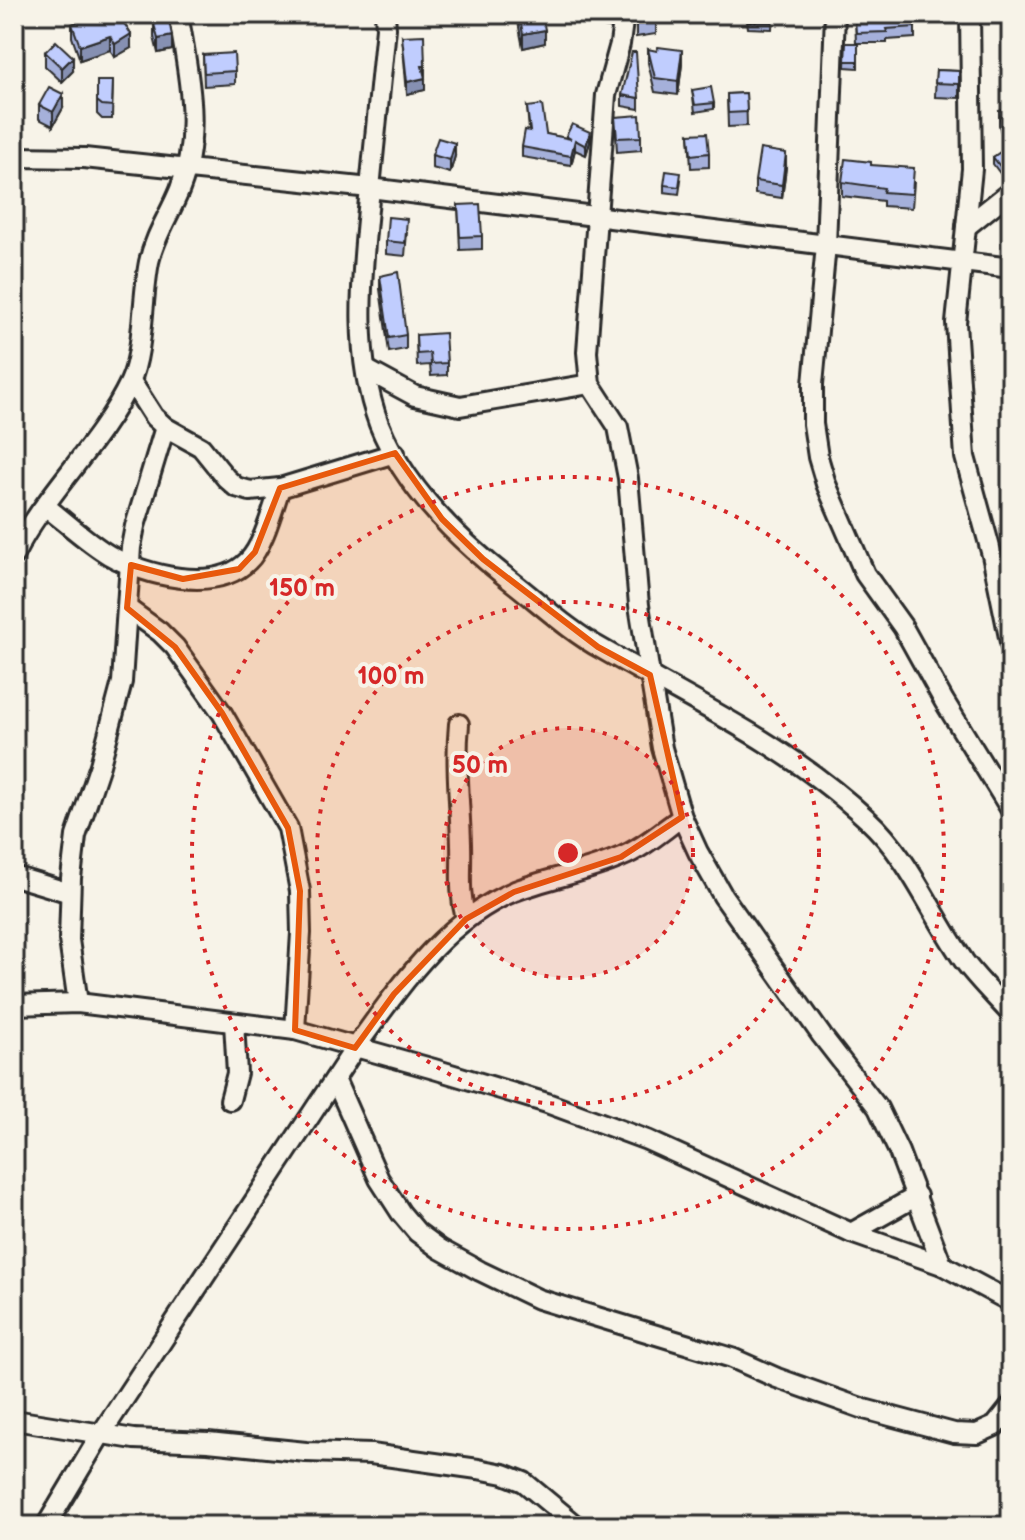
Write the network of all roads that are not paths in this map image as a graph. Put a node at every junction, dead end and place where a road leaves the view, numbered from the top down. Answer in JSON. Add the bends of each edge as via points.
{"nodes":[{"id":1,"x":178,"y":14,"type":"edge"},
{"id":2,"x":385,"y":14,"type":"edge"},
{"id":3,"x":624,"y":14,"type":"edge"},
{"id":4,"x":835,"y":14,"type":"edge"},
{"id":5,"x":970,"y":14,"type":"edge"},
{"id":6,"x":14,"y":157,"type":"edge"},
{"id":7,"x":187,"y":168,"type":"junction"},
{"id":8,"x":370,"y":188,"type":"junction"},
{"id":9,"x":1011,"y":191,"type":"edge"},
{"id":10,"x":599,"y":218,"type":"junction"},
{"id":11,"x":966,"y":227,"type":"junction"},
{"id":12,"x":826,"y":245,"type":"junction"},
{"id":13,"x":961,"y":262,"type":"junction"},
{"id":14,"x":1011,"y":268,"type":"edge"},
{"id":15,"x":367,"y":370,"type":"junction"},
{"id":16,"x":131,"y":381,"type":"junction"},
{"id":17,"x":590,"y":384,"type":"junction"},
{"id":18,"x":165,"y":427,"type":"junction"},
{"id":19,"x":395,"y":453,"type":"junction"},
{"id":20,"x":280,"y":488,"type":"junction"},
{"id":21,"x":45,"y":506,"type":"junction"},
{"id":22,"x":14,"y":555,"type":"edge"},
{"id":23,"x":131,"y":565,"type":"junction"},
{"id":24,"x":127,"y":608,"type":"junction"},
{"id":25,"x":1011,"y":647,"type":"edge"},
{"id":26,"x":650,"y":675,"type":"junction"},
{"id":27,"x":459,"y":724,"type":"dead end"},
{"id":28,"x":1011,"y":810,"type":"edge"},
{"id":29,"x":682,"y":817,"type":"junction"},
{"id":30,"x":14,"y":876,"type":"edge"},
{"id":31,"x":70,"y":893,"type":"junction"},
{"id":32,"x":466,"y":919,"type":"junction"},
{"id":33,"x":78,"y":1003,"type":"junction"},
{"id":34,"x":14,"y":1005,"type":"edge"},
{"id":35,"x":1011,"y":1014,"type":"edge"},
{"id":36,"x":234,"y":1023,"type":"junction"},
{"id":37,"x":295,"y":1030,"type":"junction"},
{"id":38,"x":355,"y":1048,"type":"junction"},
{"id":39,"x":335,"y":1079,"type":"junction"},
{"id":40,"x":230,"y":1100,"type":"dead end"},
{"id":41,"x":917,"y":1196,"type":"junction"},
{"id":42,"x":851,"y":1233,"type":"junction"},
{"id":43,"x":942,"y":1265,"type":"junction"},
{"id":44,"x":1011,"y":1302,"type":"edge"},
{"id":45,"x":1011,"y":1406,"type":"edge"},
{"id":46,"x":14,"y":1420,"type":"edge"},
{"id":47,"x":101,"y":1434,"type":"junction"},
{"id":48,"x":46,"y":1526,"type":"edge"},
{"id":49,"x":577,"y":1526,"type":"edge"}],
"edges":[{"from":1,"to":7,"type":"street","via":[[191,99]]},
{"from":2,"to":8,"type":"street"},
{"from":3,"to":10,"type":"street","via":[[606,95]]},
{"from":4,"to":12,"type":"street"},
{"from":5,"to":11,"type":"street","via":[[972,169]]},
{"from":6,"to":7,"type":"street"},
{"from":7,"to":8,"type":"street"},
{"from":7,"to":16,"type":"street","via":[[149,261]]},
{"from":8,"to":10,"type":"street"},
{"from":8,"to":15,"type":"street","via":[[362,277]]},
{"from":9,"to":11,"type":"street"},
{"from":10,"to":12,"type":"street"},
{"from":10,"to":17,"type":"street","via":[[587,352]]},
{"from":11,"to":13,"type":"street"},
{"from":12,"to":13,"type":"street"},
{"from":12,"to":28,"type":"street","via":[[813,384],[813,424],[826,484],[865,574],[903,627]]},
{"from":13,"to":14,"type":"street"},
{"from":13,"to":25,"type":"street","via":[[956,323],[965,457]]},
{"from":15,"to":17,"type":"street","via":[[415,396],[460,406]]},
{"from":15,"to":19,"type":"street","via":[[380,426]]},
{"from":16,"to":18,"type":"street"},
{"from":16,"to":21,"type":"street"},
{"from":17,"to":26,"type":"street","via":[[618,427]]},
{"from":18,"to":20,"type":"street","via":[[201,447],[236,487]]},
{"from":18,"to":23,"type":"street","via":[[135,526]]},
{"from":19,"to":20,"type":"street"},
{"from":19,"to":26,"type":"street","via":[[442,519],[483,559],[598,647]]},
{"from":20,"to":23,"type":"street","via":[[255,552],[239,569],[183,579]]},
{"from":21,"to":22,"type":"street"},
{"from":21,"to":23,"type":"street","via":[[107,554]]},
{"from":23,"to":24,"type":"street"},
{"from":24,"to":31,"type":"street","via":[[122,682],[76,836]]},
{"from":24,"to":37,"type":"street","via":[[175,647],[222,713],[288,828],[300,891]]},
{"from":26,"to":29,"type":"street","via":[[662,748]]},
{"from":26,"to":35,"type":"street","via":[[799,763],[868,819],[895,848],[965,962]]},
{"from":27,"to":32,"type":"street","via":[[459,889]]},
{"from":29,"to":32,"type":"street","via":[[621,857],[514,892]]},
{"from":29,"to":41,"type":"street","via":[[723,896],[878,1108]]},
{"from":30,"to":31,"type":"street"},
{"from":31,"to":33,"type":"street","via":[[69,940]]},
{"from":32,"to":38,"type":"street","via":[[394,994]]},
{"from":33,"to":34,"type":"street"},
{"from":33,"to":36,"type":"street"},
{"from":36,"to":37,"type":"street"},
{"from":36,"to":40,"type":"street","via":[[237,1073]]},
{"from":37,"to":38,"type":"street"},
{"from":38,"to":39,"type":"street"},
{"from":38,"to":42,"type":"street","via":[[618,1129]]},
{"from":39,"to":45,"type":"street","via":[[379,1179],[401,1213],[440,1249],[480,1271],[538,1299],[732,1358],[864,1409],[954,1433],[977,1434],[995,1426]]},
{"from":39,"to":47,"type":"street"},
{"from":41,"to":42,"type":"street"},
{"from":41,"to":43,"type":"street"},
{"from":42,"to":43,"type":"street"},
{"from":43,"to":44,"type":"street"},
{"from":46,"to":47,"type":"street"},
{"from":47,"to":48,"type":"street"},
{"from":47,"to":49,"type":"street","via":[[437,1461],[524,1482]]}]}
